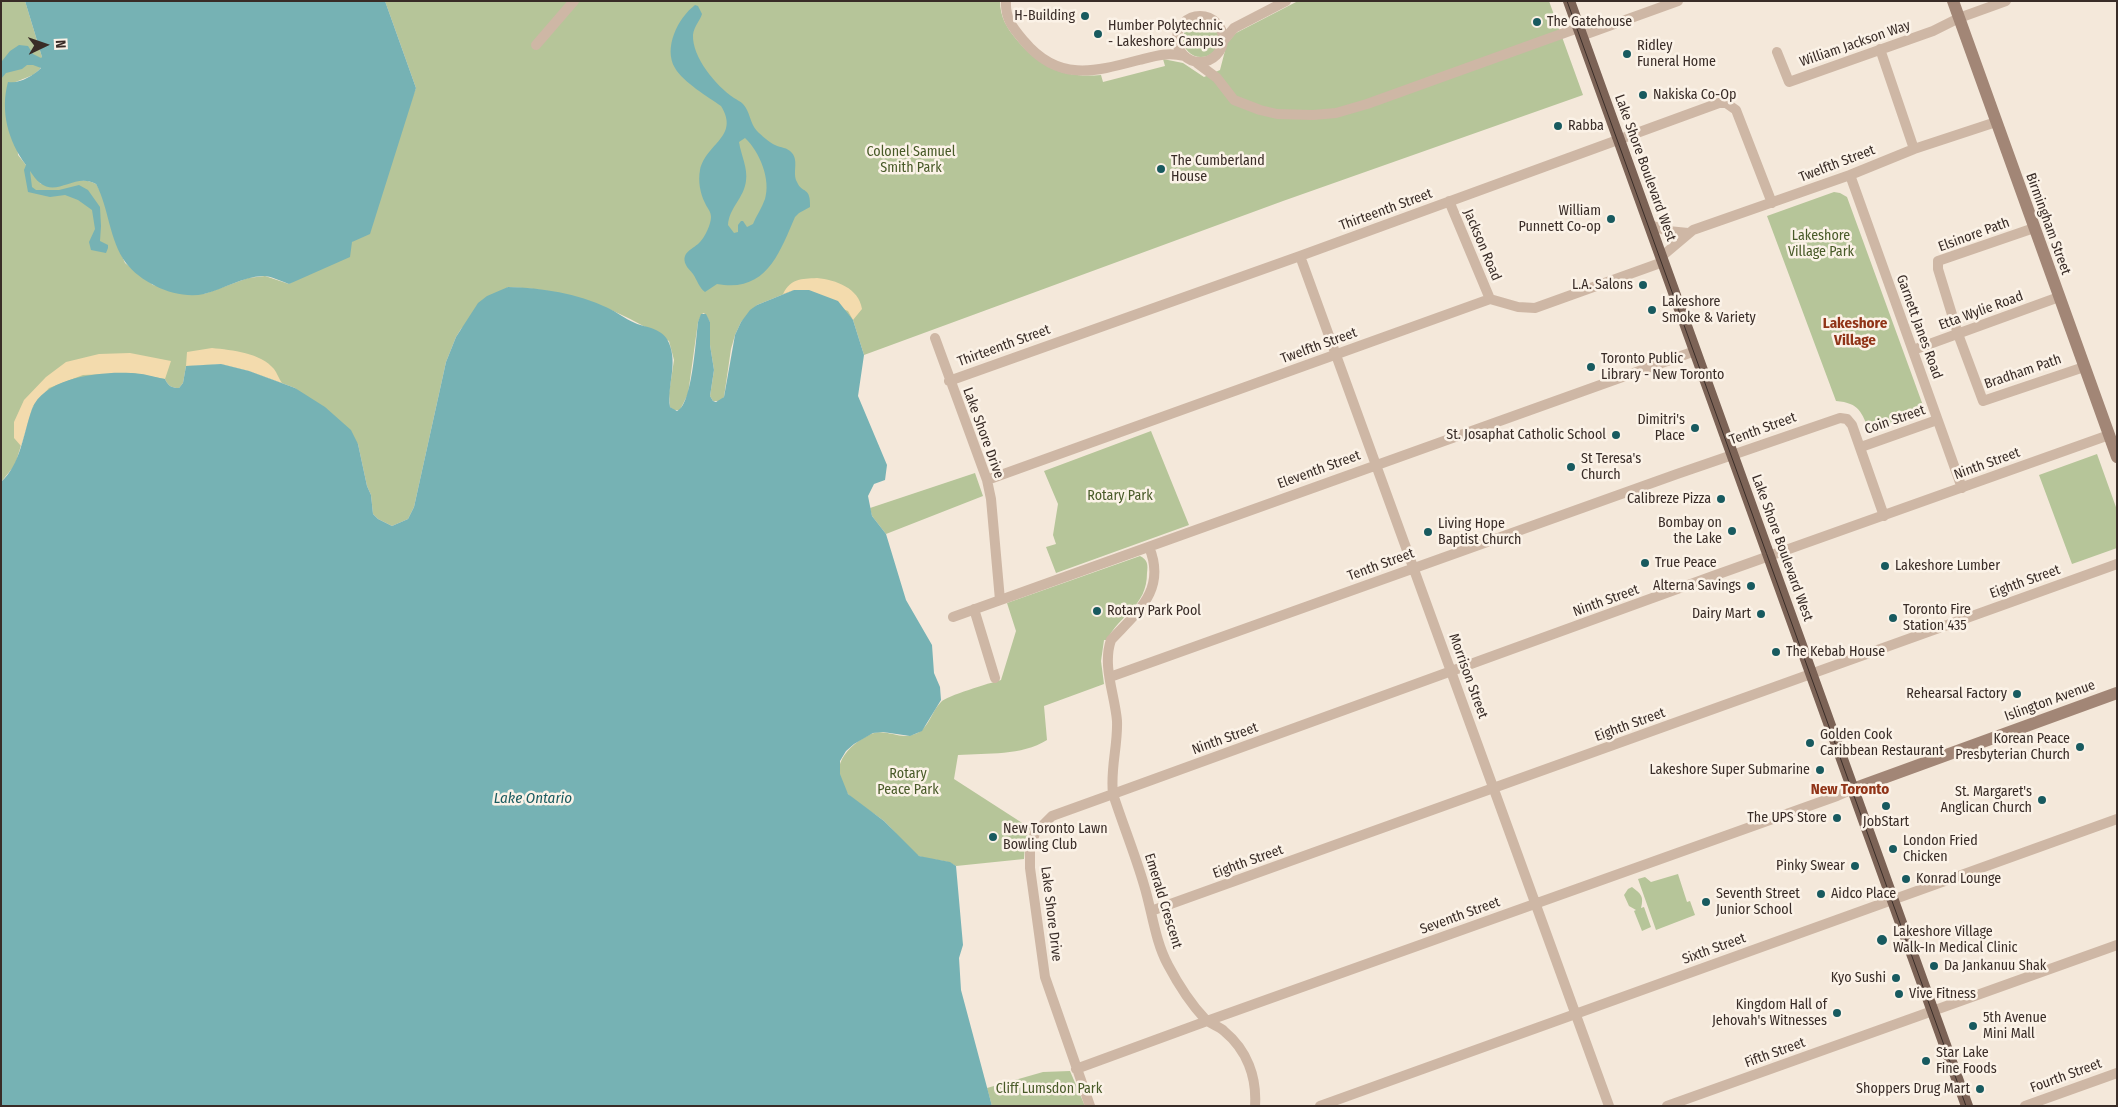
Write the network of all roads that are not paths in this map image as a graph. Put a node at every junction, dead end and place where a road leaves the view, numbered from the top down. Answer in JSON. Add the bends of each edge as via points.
{"nodes":[{"id":1,"x":574,"y":1,"type":"edge"},
{"id":2,"x":1006,"y":1,"type":"edge"},
{"id":3,"x":1286,"y":1,"type":"edge"},
{"id":4,"x":1569,"y":1,"type":"edge"},
{"id":5,"x":1678,"y":1,"type":"edge"},
{"id":6,"x":1953,"y":1,"type":"edge"},
{"id":7,"x":2006,"y":1,"type":"edge"},
{"id":8,"x":1959,"y":18,"type":"junction"},
{"id":9,"x":1220,"y":25,"type":"junction"},
{"id":10,"x":1234,"y":28,"type":"junction"},
{"id":11,"x":1580,"y":32,"type":"junction"},
{"id":12,"x":1224,"y":40,"type":"junction"},
{"id":13,"x":1177,"y":42,"type":"junction"},
{"id":14,"x":536,"y":45,"type":"dead end"},
{"id":15,"x":1880,"y":49,"type":"junction"},
{"id":16,"x":1777,"y":52,"type":"dead end"},
{"id":17,"x":1166,"y":53,"type":"junction"},
{"id":18,"x":1218,"y":55,"type":"junction"},
{"id":19,"x":1184,"y":56,"type":"junction"},
{"id":20,"x":1197,"y":63,"type":"junction"},
{"id":21,"x":1217,"y":78,"type":"junction"},
{"id":22,"x":1996,"y":122,"type":"junction"},
{"id":23,"x":1618,"y":139,"type":"junction"},
{"id":24,"x":1914,"y":149,"type":"junction"},
{"id":25,"x":1850,"y":175,"type":"junction"},
{"id":26,"x":1449,"y":202,"type":"junction"},
{"id":27,"x":1772,"y":203,"type":"junction"},
{"id":28,"x":1650,"y":225,"type":"junction"},
{"id":29,"x":2034,"y":228,"type":"junction"},
{"id":30,"x":1688,"y":233,"type":"junction"},
{"id":31,"x":1300,"y":256,"type":"junction"},
{"id":32,"x":1662,"y":260,"type":"junction"},
{"id":33,"x":2059,"y":297,"type":"junction"},
{"id":34,"x":1490,"y":299,"type":"junction"},
{"id":35,"x":1958,"y":334,"type":"junction"},
{"id":36,"x":935,"y":338,"type":"dead end"},
{"id":37,"x":1913,"y":350,"type":"junction"},
{"id":38,"x":1695,"y":351,"type":"junction"},
{"id":39,"x":1337,"y":354,"type":"junction"},
{"id":40,"x":2084,"y":366,"type":"junction"},
{"id":41,"x":949,"y":381,"type":"junction"},
{"id":42,"x":1938,"y":420,"type":"junction"},
{"id":43,"x":2109,"y":436,"type":"junction"},
{"id":44,"x":1861,"y":447,"type":"junction"},
{"id":45,"x":1732,"y":455,"type":"junction"},
{"id":46,"x":2117,"y":457,"type":"edge"},
{"id":47,"x":1376,"y":464,"type":"junction"},
{"id":48,"x":987,"y":480,"type":"junction"},
{"id":49,"x":1962,"y":488,"type":"junction"},
{"id":50,"x":1884,"y":516,"type":"junction"},
{"id":51,"x":1149,"y":546,"type":"junction"},
{"id":52,"x":1769,"y":557,"type":"junction"},
{"id":53,"x":2117,"y":564,"type":"edge"},
{"id":54,"x":1414,"y":568,"type":"junction"},
{"id":55,"x":1000,"y":600,"type":"junction"},
{"id":56,"x":974,"y":609,"type":"junction"},
{"id":57,"x":953,"y":617,"type":"dead end"},
{"id":58,"x":1451,"y":672,"type":"junction"},
{"id":59,"x":1812,"y":674,"type":"junction"},
{"id":60,"x":1110,"y":677,"type":"junction"},
{"id":61,"x":995,"y":678,"type":"dead end"},
{"id":62,"x":2117,"y":694,"type":"edge"},
{"id":63,"x":1494,"y":788,"type":"junction"},
{"id":64,"x":1853,"y":789,"type":"junction"},
{"id":65,"x":1113,"y":794,"type":"junction"},
{"id":66,"x":2117,"y":819,"type":"edge"},
{"id":67,"x":1893,"y":900,"type":"junction"},
{"id":68,"x":1536,"y":903,"type":"junction"},
{"id":69,"x":1152,"y":911,"type":"junction"},
{"id":70,"x":2117,"y":944,"type":"edge"},
{"id":71,"x":1933,"y":1011,"type":"junction"},
{"id":72,"x":1574,"y":1014,"type":"junction"},
{"id":73,"x":1207,"y":1021,"type":"junction"},
{"id":74,"x":1076,"y":1069,"type":"junction"},
{"id":75,"x":2117,"y":1073,"type":"edge"},
{"id":76,"x":1688,"y":1102,"type":"edge"},
{"id":77,"x":1090,"y":1106,"type":"edge"},
{"id":78,"x":1256,"y":1106,"type":"edge"},
{"id":79,"x":1320,"y":1106,"type":"edge"},
{"id":80,"x":1609,"y":1106,"type":"edge"},
{"id":81,"x":1667,"y":1106,"type":"edge"},
{"id":82,"x":1967,"y":1106,"type":"edge"},
{"id":83,"x":2025,"y":1106,"type":"edge"}],
"edges":[{"from":1,"to":14,"type":"street"},
{"from":2,"to":17,"type":"street","via":[[1008,19],[1026,44],[1049,62],[1065,69],[1092,72]]},
{"from":3,"to":10,"type":"street"},
{"from":4,"to":11,"type":"main road","name":"Lake Shore Boulevard West"},
{"from":5,"to":11,"type":"street"},
{"from":6,"to":8,"type":"street","name":"Birmingham Street"},
{"from":7,"to":8,"type":"street"},
{"from":8,"to":15,"type":"street","name":"William Jackson Way","via":[[1933,31]]},
{"from":8,"to":22,"type":"street","name":"Birmingham Street"},
{"from":9,"to":10,"type":"street"},
{"from":9,"to":12,"type":"street"},
{"from":9,"to":13,"type":"street","via":[[1207,16],[1191,17],[1180,27]]},
{"from":10,"to":12,"type":"street"},
{"from":11,"to":21,"type":"street","via":[[1367,104],[1330,113],[1289,115],[1260,110],[1234,100]]},
{"from":11,"to":23,"type":"main road","name":"Lake Shore Boulevard West"},
{"from":12,"to":18,"type":"street"},
{"from":13,"to":17,"type":"street"},
{"from":13,"to":19,"type":"street"},
{"from":15,"to":16,"type":"street","name":"William Jackson Way","via":[[1789,82]]},
{"from":15,"to":24,"type":"street"},
{"from":17,"to":19,"type":"street"},
{"from":18,"to":20,"type":"street","via":[[1212,60]]},
{"from":18,"to":21,"type":"street"},
{"from":19,"to":20,"type":"street"},
{"from":20,"to":21,"type":"street"},
{"from":22,"to":24,"type":"street","name":"Twelfth Street"},
{"from":22,"to":29,"type":"street","name":"Birmingham Street"},
{"from":23,"to":26,"type":"street","name":"Thirteenth Street"},
{"from":23,"to":27,"type":"street","name":"Thirteenth Street","via":[[1720,103],[1726,104],[1736,110]]},
{"from":23,"to":28,"type":"main road","name":"Lake Shore Boulevard West"},
{"from":24,"to":25,"type":"street","name":"Twelfth Street"},
{"from":25,"to":27,"type":"street","name":"Twelfth Street"},
{"from":25,"to":37,"type":"street","name":"Garnett Janes Road"},
{"from":26,"to":31,"type":"street","name":"Thirteenth Street"},
{"from":26,"to":34,"type":"street","name":"Jackson Road"},
{"from":27,"to":30,"type":"street","name":"Twelfth Street"},
{"from":28,"to":30,"type":"street"},
{"from":28,"to":32,"type":"main road","name":"Lake Shore Boulevard West"},
{"from":29,"to":33,"type":"street","name":"Birmingham Street"},
{"from":29,"to":35,"type":"street","name":"Elsinore Path","via":[[1938,261]]},
{"from":30,"to":32,"type":"street","name":"Twelfth Street"},
{"from":31,"to":39,"type":"street","name":"Morrison Street"},
{"from":31,"to":41,"type":"street","name":"Thirteenth Street"},
{"from":32,"to":34,"type":"street","name":"Twelfth Street","via":[[1535,308]]},
{"from":32,"to":38,"type":"main road","name":"Lake Shore Boulevard West"},
{"from":33,"to":35,"type":"street","name":"Etta Wylie Road"},
{"from":33,"to":40,"type":"street","name":"Birmingham Street"},
{"from":34,"to":39,"type":"street","name":"Twelfth Street"},
{"from":35,"to":37,"type":"street","name":"Etta Wylie Road"},
{"from":35,"to":40,"type":"street","name":"Bradham Path","via":[[1983,401]]},
{"from":36,"to":41,"type":"street","name":"Lake Shore Drive"},
{"from":37,"to":42,"type":"street","name":"Garnett Janes Road"},
{"from":38,"to":45,"type":"main road","name":"Lake Shore Boulevard West"},
{"from":38,"to":47,"type":"street","name":"Eleventh Street"},
{"from":39,"to":47,"type":"street","name":"Morrison Street"},
{"from":39,"to":48,"type":"street","name":"Twelfth Street"},
{"from":40,"to":43,"type":"street","name":"Birmingham Street"},
{"from":41,"to":48,"type":"street","name":"Lake Shore Drive"},
{"from":42,"to":44,"type":"street","name":"Coin Street"},
{"from":42,"to":49,"type":"street","name":"Garnett Janes Road"},
{"from":43,"to":46,"type":"street","name":"Birmingham Street"},
{"from":43,"to":49,"type":"street","name":"Ninth Street"},
{"from":44,"to":45,"type":"street","name":"Tenth Street","via":[[1852,425],[1847,419],[1840,418]]},
{"from":44,"to":50,"type":"street","name":"Tenth Street"},
{"from":45,"to":52,"type":"main road","name":"Lake Shore Boulevard West"},
{"from":45,"to":54,"type":"street","name":"Tenth Street"},
{"from":47,"to":51,"type":"street","name":"Eleventh Street"},
{"from":47,"to":54,"type":"street","name":"Morrison Street"},
{"from":48,"to":55,"type":"street","name":"Lake Shore Drive"},
{"from":49,"to":50,"type":"street","name":"Ninth Street"},
{"from":50,"to":52,"type":"street","name":"Ninth Street"},
{"from":51,"to":55,"type":"street","name":"Eleventh Street"},
{"from":51,"to":60,"type":"street","via":[[1153,563],[1150,590],[1140,611],[1112,640],[1108,652]]},
{"from":52,"to":58,"type":"street","name":"Ninth Street"},
{"from":52,"to":59,"type":"main road","name":"Lake Shore Boulevard West"},
{"from":53,"to":59,"type":"street","name":"Eighth Street"},
{"from":54,"to":58,"type":"street","name":"Morrison Street"},
{"from":54,"to":60,"type":"street","name":"Tenth Street"},
{"from":55,"to":56,"type":"street","name":"Eleventh Street"},
{"from":56,"to":57,"type":"street","name":"Eleventh Street"},
{"from":56,"to":61,"type":"street"},
{"from":58,"to":63,"type":"street","name":"Morrison Street"},
{"from":58,"to":65,"type":"street","name":"Ninth Street"},
{"from":59,"to":63,"type":"street","name":"Eighth Street"},
{"from":59,"to":64,"type":"main road","name":"Lake Shore Boulevard West"},
{"from":60,"to":65,"type":"street","via":[[1117,722]]},
{"from":62,"to":64,"type":"street","name":"Islington Avenue"},
{"from":63,"to":68,"type":"street","name":"Morrison Street"},
{"from":63,"to":69,"type":"street","name":"Eighth Street"},
{"from":64,"to":67,"type":"main road","name":"Lake Shore Boulevard West"},
{"from":64,"to":68,"type":"street","name":"Seventh Street"},
{"from":65,"to":69,"type":"street","name":"Emerald Crescent"},
{"from":65,"to":74,"type":"street","name":"Lake Shore Drive","via":[[1052,816],[1035,833],[1030,849],[1031,878],[1046,977]]},
{"from":66,"to":67,"type":"street","name":"Sixth Street"},
{"from":67,"to":71,"type":"main road","name":"Lake Shore Boulevard West"},
{"from":67,"to":72,"type":"street","name":"Sixth Street"},
{"from":68,"to":72,"type":"street","name":"Morrison Street"},
{"from":68,"to":73,"type":"street","name":"Seventh Street"},
{"from":69,"to":73,"type":"street","name":"Emerald Crescent","via":[[1168,965],[1190,1001]]},
{"from":70,"to":71,"type":"street","name":"Fifth Street"},
{"from":71,"to":76,"type":"street","name":"Fifth Street"},
{"from":71,"to":82,"type":"main road","name":"Lake Shore Boulevard West"},
{"from":72,"to":79,"type":"street","name":"Sixth Street"},
{"from":72,"to":80,"type":"street","name":"Morrison Street"},
{"from":73,"to":74,"type":"street","name":"Seventh Street"},
{"from":73,"to":78,"type":"street","name":"Emerald Crescent","via":[[1228,1034],[1245,1055],[1255,1085]]},
{"from":74,"to":77,"type":"street","name":"Lake Shore Drive"},
{"from":75,"to":83,"type":"street","name":"Fourth Street"},
{"from":76,"to":81,"type":"street","name":"Fifth Street"}]}
